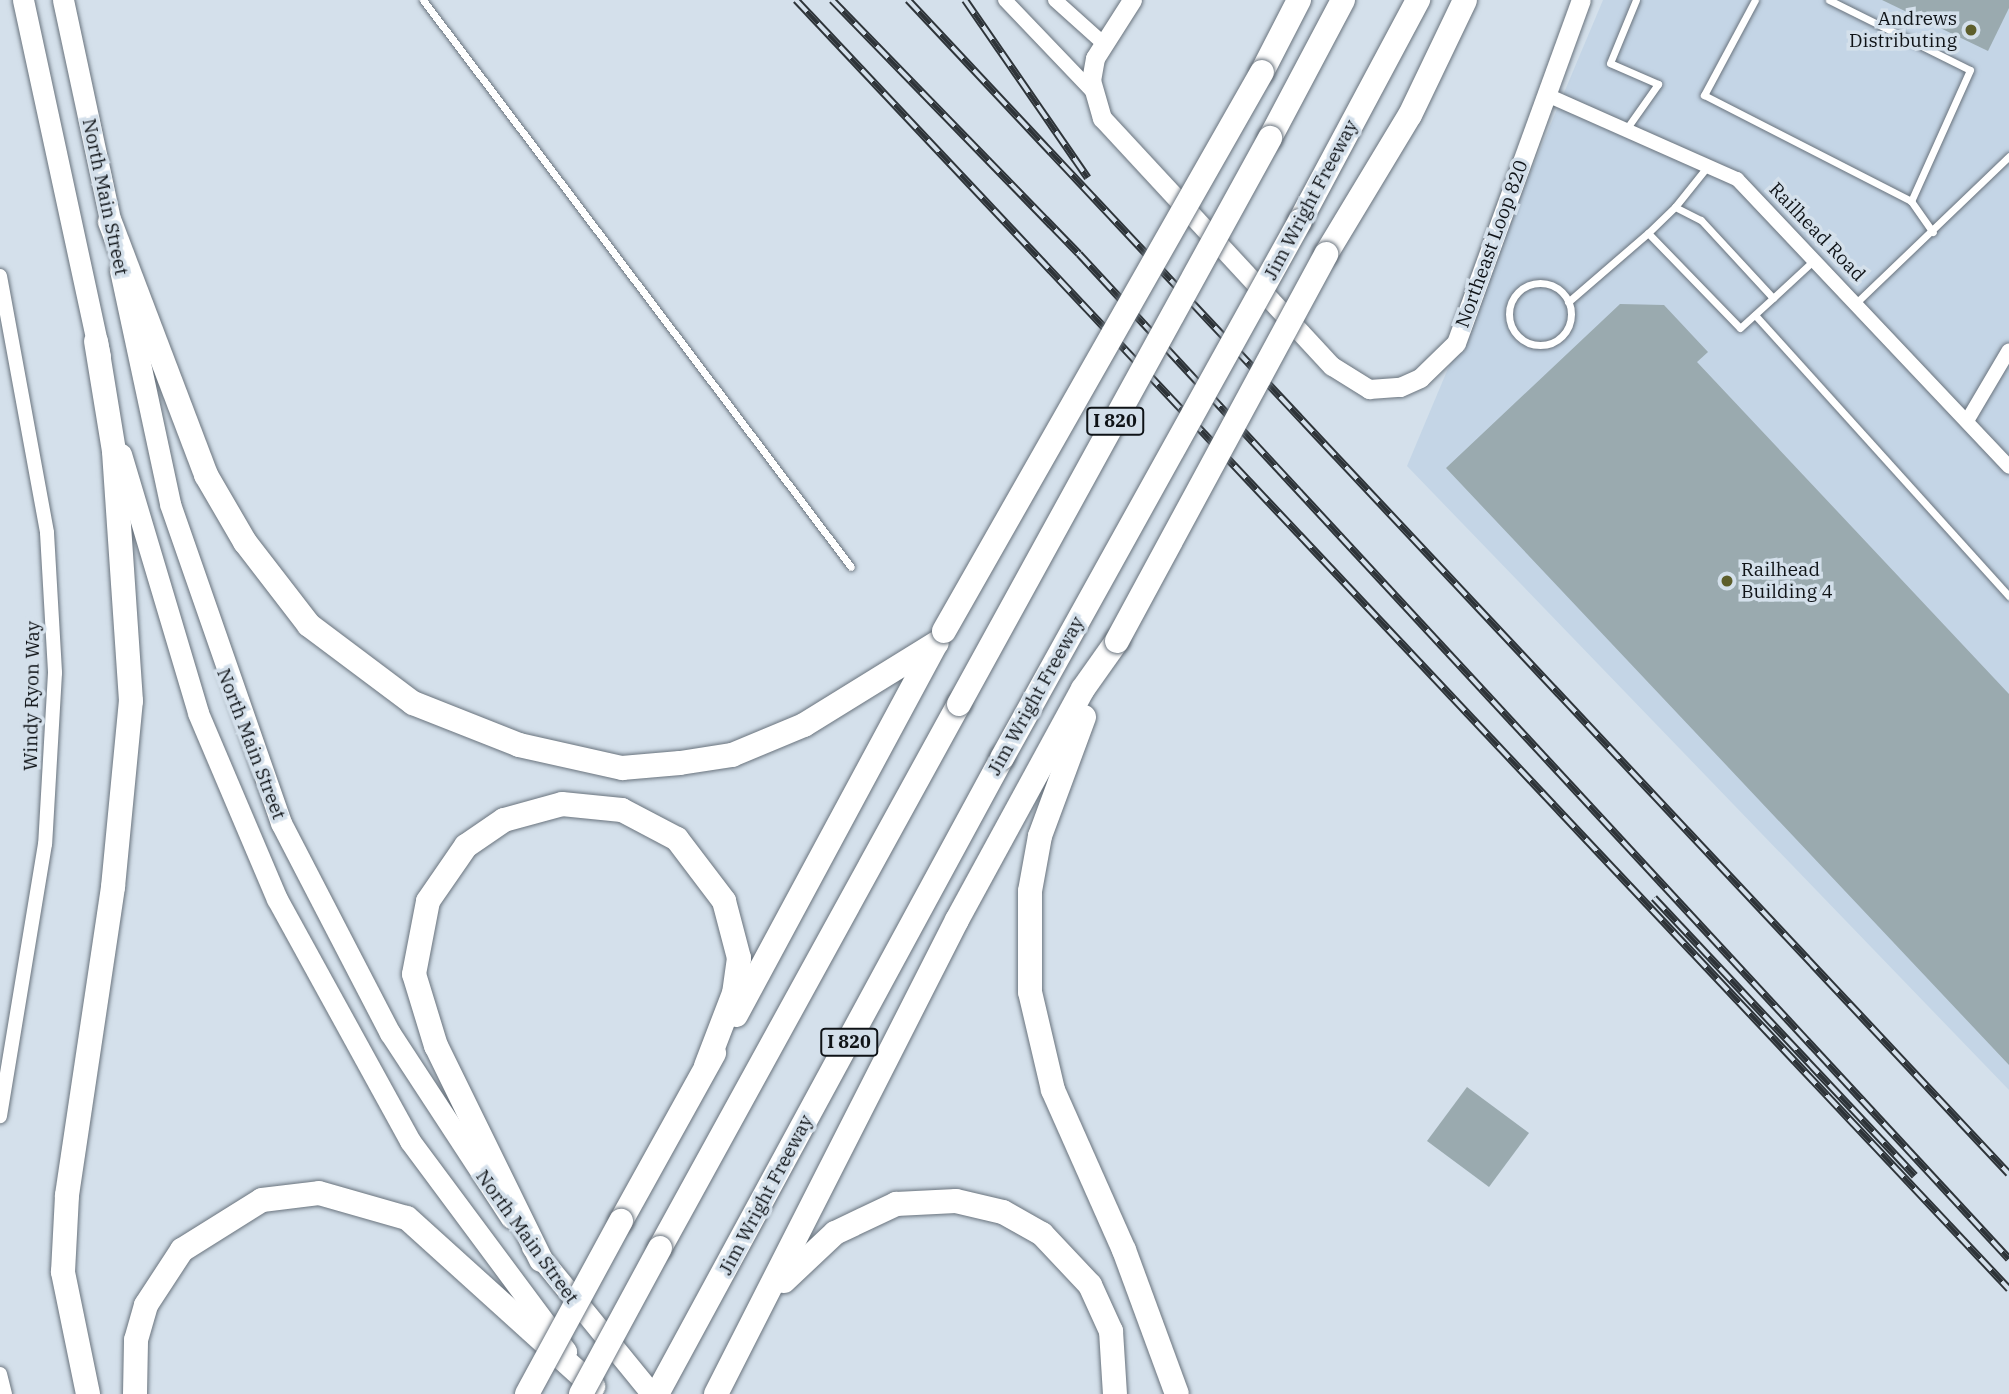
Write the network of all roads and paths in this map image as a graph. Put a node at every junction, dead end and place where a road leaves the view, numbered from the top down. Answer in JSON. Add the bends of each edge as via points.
{"nodes":[{"id":1,"x":23,"y":0,"type":"edge"},
{"id":2,"x":63,"y":0,"type":"edge"},
{"id":3,"x":423,"y":0,"type":"edge"},
{"id":4,"x":1005,"y":0,"type":"edge"},
{"id":5,"x":1055,"y":0,"type":"edge"},
{"id":6,"x":1132,"y":0,"type":"edge"},
{"id":7,"x":1299,"y":0,"type":"edge"},
{"id":8,"x":1343,"y":0,"type":"edge"},
{"id":9,"x":1418,"y":0,"type":"edge"},
{"id":10,"x":1465,"y":0,"type":"edge"},
{"id":11,"x":1581,"y":0,"type":"edge"},
{"id":12,"x":1636,"y":0,"type":"edge"},
{"id":13,"x":1755,"y":0,"type":"edge"},
{"id":14,"x":1829,"y":0,"type":"edge"},
{"id":15,"x":1103,"y":43,"type":"junction"},
{"id":16,"x":1092,"y":91,"type":"junction"},
{"id":17,"x":1547,"y":95,"type":"junction"},
{"id":18,"x":1627,"y":128,"type":"junction"},
{"id":19,"x":2009,"y":156,"type":"edge"},
{"id":20,"x":1709,"y":163,"type":"junction"},
{"id":21,"x":1911,"y":201,"type":"junction"},
{"id":22,"x":1675,"y":207,"type":"junction"},
{"id":23,"x":110,"y":222,"type":"junction"},
{"id":24,"x":1933,"y":232,"type":"junction"},
{"id":25,"x":1648,"y":233,"type":"junction"},
{"id":26,"x":1816,"y":258,"type":"junction"},
{"id":27,"x":0,"y":276,"type":"edge"},
{"id":28,"x":1773,"y":298,"type":"junction"},
{"id":29,"x":1569,"y":302,"type":"junction"},
{"id":30,"x":1857,"y":302,"type":"junction"},
{"id":31,"x":1755,"y":315,"type":"junction"},
{"id":32,"x":96,"y":341,"type":"junction"},
{"id":33,"x":2009,"y":350,"type":"edge"},
{"id":34,"x":1967,"y":421,"type":"junction"},
{"id":35,"x":2009,"y":467,"type":"edge"},
{"id":36,"x":851,"y":567,"type":"dead end"},
{"id":37,"x":2009,"y":595,"type":"edge"},
{"id":38,"x":940,"y":637,"type":"junction"},
{"id":39,"x":1117,"y":642,"type":"junction"},
{"id":40,"x":706,"y":1066,"type":"junction"},
{"id":41,"x":0,"y":1116,"type":"edge"},
{"id":42,"x":541,"y":1260,"type":"junction"},
{"id":43,"x":733,"y":1362,"type":"junction"},
{"id":44,"x":0,"y":1374,"type":"edge"},
{"id":45,"x":592,"y":1391,"type":"edge"},
{"id":46,"x":5,"y":1394,"type":"edge"},
{"id":47,"x":88,"y":1394,"type":"edge"},
{"id":48,"x":135,"y":1394,"type":"edge"},
{"id":49,"x":527,"y":1394,"type":"edge"},
{"id":50,"x":654,"y":1394,"type":"edge"},
{"id":51,"x":716,"y":1394,"type":"edge"},
{"id":52,"x":1115,"y":1394,"type":"edge"},
{"id":53,"x":1177,"y":1394,"type":"edge"}],
"edges":[{"from":1,"to":32,"type":"main road","name":"North Main Street"},
{"from":2,"to":23,"type":"main road","name":"North Main Street"},
{"from":3,"to":36,"type":"lane"},
{"from":4,"to":16,"type":"street"},
{"from":5,"to":15,"type":"street"},
{"from":6,"to":15,"type":"street","name":"Northeast Loop 820"},
{"from":7,"to":38,"type":"highway","bridge":true},
{"from":8,"to":45,"type":"highway","number":"I 820","bridge":true,"via":[[660,1248]]},
{"from":9,"to":50,"type":"highway","name":"Jim Wright Freeway","number":"I 820","bridge":true},
{"from":10,"to":39,"type":"highway","bridge":true,"via":[[1410,115],[1326,254]]},
{"from":11,"to":17,"type":"street","name":"Northeast Loop 820"},
{"from":12,"to":18,"type":"lane","via":[[1610,63],[1658,84]]},
{"from":13,"to":21,"type":"lane","via":[[1704,95]]},
{"from":14,"to":21,"type":"lane","via":[[1970,70]]},
{"from":15,"to":16,"type":"street","name":"Northeast Loop 820","via":[[1094,58]]},
{"from":16,"to":17,"type":"street","name":"Northeast Loop 820","via":[[1102,118],[1148,172],[1332,366],[1369,389],[1400,387],[1420,378],[1456,343]]},
{"from":17,"to":18,"type":"street","name":"Railhead Road"},
{"from":18,"to":20,"type":"street","name":"Railhead Road"},
{"from":19,"to":24,"type":"lane"},
{"from":20,"to":22,"type":"lane"},
{"from":20,"to":26,"type":"street","name":"Railhead Road","via":[[1737,178]]},
{"from":21,"to":24,"type":"lane"},
{"from":22,"to":25,"type":"lane"},
{"from":22,"to":28,"type":"lane","via":[[1701,220]]},
{"from":23,"to":38,"type":"highway","via":[[206,475],[245,542],[309,625],[413,703],[519,746],[622,768],[680,763],[732,755],[804,725]]},
{"from":23,"to":42,"type":"main road","name":"North Main Street","via":[[170,504],[281,823],[390,1033]]},
{"from":24,"to":30,"type":"lane"},
{"from":25,"to":29,"type":"lane"},
{"from":25,"to":31,"type":"lane","via":[[1740,328]]},
{"from":26,"to":28,"type":"lane"},
{"from":26,"to":30,"type":"street","name":"Railhead Road"},
{"from":27,"to":41,"type":"street","name":"Windy Ryon Way","via":[[47,533],[55,673],[44,844]]},
{"from":28,"to":31,"type":"lane"},
{"from":29,"to":29,"type":"lane","via":[[1555,287],[1535,284],[1511,303],[1511,324],[1531,344],[1551,343],[1566,331]]},
{"from":30,"to":34,"type":"street","name":"Railhead Road"},
{"from":31,"to":37,"type":"lane"},
{"from":32,"to":45,"type":"main road","name":"North Main Street","via":[[176,645],[276,899],[411,1140]]},
{"from":32,"to":47,"type":"highway","via":[[114,451],[131,701],[113,887],[67,1195],[63,1272]]},
{"from":33,"to":34,"type":"street"},
{"from":34,"to":35,"type":"street","name":"Railhead Road"},
{"from":38,"to":40,"type":"highway"},
{"from":39,"to":43,"type":"highway","via":[[1015,814]]},
{"from":39,"to":53,"type":"highway","via":[[1040,836],[1027,951],[1036,1035]]},
{"from":40,"to":42,"type":"highway","via":[[734,993],[739,958],[724,901],[687,848],[654,824],[591,804],[532,809],[466,846],[428,901],[414,974],[436,1046]]},
{"from":40,"to":49,"type":"highway","bridge":true},
{"from":42,"to":50,"type":"main road","name":"North Main Street"},
{"from":43,"to":51,"type":"highway"},
{"from":43,"to":52,"type":"highway","via":[[786,1277],[835,1233],[896,1205],[956,1200],[1021,1221],[1090,1285],[1111,1331]]},
{"from":44,"to":46,"type":"street"},
{"from":45,"to":48,"type":"highway","via":[[407,1218],[319,1193],[253,1204],[182,1250],[146,1305],[136,1340]]}]}
